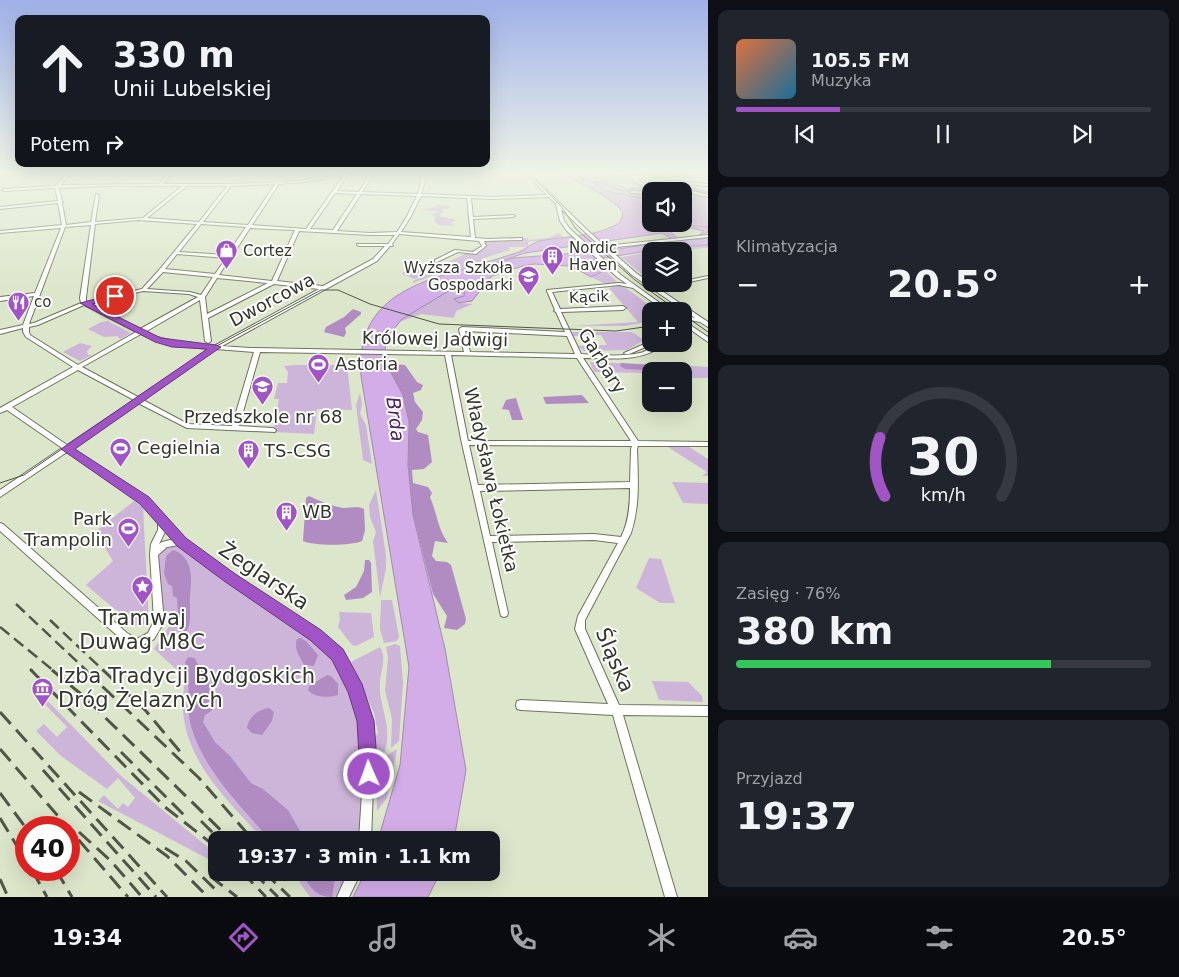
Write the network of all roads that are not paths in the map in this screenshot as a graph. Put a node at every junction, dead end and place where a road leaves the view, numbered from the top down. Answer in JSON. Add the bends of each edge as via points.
{"nodes":[{"id":1,"x":62,"y":213,"type":"edge"},
{"id":2,"x":95,"y":213,"type":"edge"},
{"id":3,"x":153,"y":213,"type":"edge"},
{"id":4,"x":207,"y":213,"type":"edge"},
{"id":5,"x":259,"y":213,"type":"edge"},
{"id":6,"x":320,"y":213,"type":"edge"},
{"id":7,"x":347,"y":213,"type":"edge"},
{"id":8,"x":409,"y":213,"type":"edge"},
{"id":9,"x":471,"y":213,"type":"edge"},
{"id":10,"x":559,"y":213,"type":"edge"},
{"id":11,"x":567,"y":213,"type":"edge"},
{"id":12,"x":513,"y":216,"type":"dead end"},
{"id":13,"x":471,"y":218,"type":"junction"},
{"id":14,"x":144,"y":220,"type":"junction"},
{"id":15,"x":94,"y":222,"type":"junction"},
{"id":16,"x":199,"y":223,"type":"junction"},
{"id":17,"x":64,"y":225,"type":"junction"},
{"id":18,"x":249,"y":227,"type":"junction"},
{"id":19,"x":297,"y":230,"type":"junction"},
{"id":20,"x":307,"y":230,"type":"junction"},
{"id":21,"x":585,"y":230,"type":"junction"},
{"id":22,"x":0,"y":232,"type":"edge"},
{"id":23,"x":334,"y":232,"type":"junction"},
{"id":24,"x":570,"y":232,"type":"junction"},
{"id":25,"x":398,"y":234,"type":"junction"},
{"id":26,"x":708,"y":236,"type":"edge"},
{"id":27,"x":474,"y":239,"type":"junction"},
{"id":28,"x":520,"y":239,"type":"dead end"},
{"id":29,"x":481,"y":240,"type":"junction"},
{"id":30,"x":391,"y":245,"type":"junction"},
{"id":31,"x":359,"y":246,"type":"dead end"},
{"id":32,"x":604,"y":247,"type":"junction"},
{"id":33,"x":176,"y":253,"type":"junction"},
{"id":34,"x":230,"y":257,"type":"junction"},
{"id":35,"x":437,"y":261,"type":"dead end"},
{"id":36,"x":162,"y":270,"type":"junction"},
{"id":37,"x":218,"y":275,"type":"junction"},
{"id":38,"x":619,"y":276,"type":"junction"},
{"id":39,"x":708,"y":278,"type":"edge"},
{"id":40,"x":642,"y":279,"type":"edge"},
{"id":41,"x":692,"y":281,"type":"edge"},
{"id":42,"x":274,"y":282,"type":"junction"},
{"id":43,"x":620,"y":284,"type":"junction"},
{"id":44,"x":634,"y":286,"type":"junction"},
{"id":45,"x":324,"y":288,"type":"junction"},
{"id":46,"x":143,"y":290,"type":"junction"},
{"id":47,"x":658,"y":292,"type":"edge"},
{"id":48,"x":37,"y":294,"type":"junction"},
{"id":49,"x":202,"y":297,"type":"junction"},
{"id":50,"x":0,"y":299,"type":"edge"},
{"id":51,"x":655,"y":302,"type":"edge"},
{"id":52,"x":84,"y":303,"type":"junction"},
{"id":53,"x":623,"y":308,"type":"dead end"},
{"id":54,"x":557,"y":311,"type":"junction"},
{"id":55,"x":206,"y":317,"type":"junction"},
{"id":56,"x":692,"y":318,"type":"edge"},
{"id":57,"x":696,"y":319,"type":"junction"},
{"id":58,"x":692,"y":321,"type":"edge"},
{"id":59,"x":692,"y":321,"type":"edge"},
{"id":60,"x":708,"y":325,"type":"edge"},
{"id":61,"x":25,"y":326,"type":"junction"},
{"id":62,"x":692,"y":330,"type":"edge"},
{"id":63,"x":0,"y":332,"type":"edge"},
{"id":64,"x":140,"y":332,"type":"junction"},
{"id":65,"x":568,"y":334,"type":"junction"},
{"id":66,"x":229,"y":340,"type":"junction"},
{"id":67,"x":708,"y":340,"type":"edge"},
{"id":68,"x":208,"y":341,"type":"dead end"},
{"id":69,"x":216,"y":347,"type":"junction"},
{"id":70,"x":642,"y":347,"type":"edge"},
{"id":71,"x":233,"y":348,"type":"junction"},
{"id":72,"x":253,"y":351,"type":"junction"},
{"id":73,"x":648,"y":352,"type":"edge"},
{"id":74,"x":207,"y":353,"type":"junction"},
{"id":75,"x":448,"y":354,"type":"junction"},
{"id":76,"x":467,"y":354,"type":"junction"},
{"id":77,"x":579,"y":356,"type":"junction"},
{"id":78,"x":620,"y":356,"type":"junction"},
{"id":79,"x":77,"y":367,"type":"junction"},
{"id":80,"x":136,"y":400,"type":"junction"},
{"id":81,"x":8,"y":407,"type":"junction"},
{"id":82,"x":0,"y":411,"type":"edge"},
{"id":83,"x":235,"y":428,"type":"junction"},
{"id":84,"x":273,"y":430,"type":"dead end"},
{"id":85,"x":465,"y":443,"type":"junction"},
{"id":86,"x":636,"y":443,"type":"junction"},
{"id":87,"x":708,"y":444,"type":"edge"},
{"id":88,"x":66,"y":449,"type":"junction"},
{"id":89,"x":634,"y":485,"type":"junction"},
{"id":90,"x":476,"y":488,"type":"junction"},
{"id":91,"x":0,"y":494,"type":"edge"},
{"id":92,"x":162,"y":521,"type":"junction"},
{"id":93,"x":0,"y":526,"type":"edge"},
{"id":94,"x":487,"y":539,"type":"junction"},
{"id":95,"x":623,"y":540,"type":"junction"},
{"id":96,"x":180,"y":541,"type":"junction"},
{"id":97,"x":154,"y":554,"type":"junction"},
{"id":98,"x":504,"y":613,"type":"dead end"},
{"id":99,"x":521,"y":705,"type":"dead end"},
{"id":100,"x":617,"y":710,"type":"junction"},
{"id":101,"x":708,"y":711,"type":"edge"},
{"id":102,"x":365,"y":831,"type":"edge"},
{"id":103,"x":351,"y":881,"type":"edge"},
{"id":104,"x":343,"y":897,"type":"edge"},
{"id":105,"x":670,"y":897,"type":"edge"}],
"edges":[{"from":1,"to":17,"type":"street"},
{"from":2,"to":15,"type":"street"},
{"from":3,"to":14,"type":"street"},
{"from":4,"to":16,"type":"street"},
{"from":5,"to":18,"type":"street"},
{"from":6,"to":20,"type":"street"},
{"from":7,"to":23,"type":"street"},
{"from":8,"to":25,"type":"street","name":"Dworcowa"},
{"from":9,"to":13,"type":"street"},
{"from":10,"to":24,"type":"street"},
{"from":11,"to":21,"type":"street"},
{"from":12,"to":13,"type":"street"},
{"from":13,"to":27,"type":"street"},
{"from":14,"to":15,"type":"street"},
{"from":14,"to":16,"type":"street"},
{"from":15,"to":17,"type":"street"},
{"from":15,"to":52,"type":"street"},
{"from":16,"to":18,"type":"street"},
{"from":16,"to":33,"type":"street"},
{"from":17,"to":22,"type":"street"},
{"from":17,"to":48,"type":"street"},
{"from":18,"to":19,"type":"street"},
{"from":18,"to":34,"type":"street"},
{"from":19,"to":20,"type":"street"},
{"from":19,"to":42,"type":"street"},
{"from":20,"to":23,"type":"street"},
{"from":21,"to":24,"type":"street","via":[[572,227]]},
{"from":21,"to":32,"type":"street"},
{"from":23,"to":25,"type":"street"},
{"from":24,"to":38,"type":"street"},
{"from":25,"to":27,"type":"street"},
{"from":25,"to":30,"type":"street","name":"Dworcowa"},
{"from":26,"to":32,"type":"street"},
{"from":27,"to":29,"type":"street"},
{"from":28,"to":29,"type":"street"},
{"from":29,"to":35,"type":"street","via":[[484,246],[476,252],[459,250]]},
{"from":30,"to":31,"type":"street"},
{"from":30,"to":45,"type":"street","name":"Dworcowa","via":[[371,262]]},
{"from":32,"to":40,"type":"street"},
{"from":33,"to":34,"type":"street"},
{"from":33,"to":36,"type":"street"},
{"from":34,"to":37,"type":"street"},
{"from":36,"to":37,"type":"street"},
{"from":36,"to":46,"type":"street"},
{"from":37,"to":42,"type":"street"},
{"from":37,"to":49,"type":"street"},
{"from":38,"to":43,"type":"street"},
{"from":38,"to":44,"type":"street"},
{"from":39,"to":41,"type":"street"},
{"from":42,"to":45,"type":"street"},
{"from":42,"to":55,"type":"street"},
{"from":43,"to":44,"type":"street"},
{"from":43,"to":54,"type":"street","name":"Garbary","via":[[549,291]]},
{"from":44,"to":51,"type":"street"},
{"from":45,"to":66,"type":"street","name":"Dworcowa"},
{"from":46,"to":49,"type":"street"},
{"from":46,"to":52,"type":"street"},
{"from":47,"to":57,"type":"street"},
{"from":48,"to":50,"type":"street"},
{"from":48,"to":61,"type":"street"},
{"from":49,"to":55,"type":"street"},
{"from":49,"to":64,"type":"street"},
{"from":52,"to":61,"type":"street"},
{"from":52,"to":64,"type":"street","name":"Królowej Jadwigi"},
{"from":53,"to":54,"type":"street","name":"Kącik"},
{"from":54,"to":65,"type":"street","name":"Garbary"},
{"from":55,"to":68,"type":"street"},
{"from":56,"to":57,"type":"street"},
{"from":57,"to":58,"type":"street"},
{"from":57,"to":59,"type":"street"},
{"from":57,"to":60,"type":"street"},
{"from":61,"to":63,"type":"street"},
{"from":61,"to":79,"type":"street","via":[[28,336]]},
{"from":62,"to":67,"type":"street"},
{"from":64,"to":69,"type":"street","name":"Królowej Jadwigi","via":[[172,344]]},
{"from":64,"to":79,"type":"street"},
{"from":65,"to":76,"type":"street","via":[[462,329]]},
{"from":65,"to":77,"type":"street","name":"Garbary"},
{"from":66,"to":69,"type":"street","name":"Dworcowa"},
{"from":66,"to":71,"type":"street"},
{"from":69,"to":71,"type":"street","name":"Królowej Jadwigi"},
{"from":69,"to":74,"type":"street","name":"Dworcowa"},
{"from":70,"to":78,"type":"street","name":"Królowej Jadwigi"},
{"from":71,"to":72,"type":"street","name":"Królowej Jadwigi"},
{"from":72,"to":74,"type":"street","name":"Królowej Jadwigi"},
{"from":72,"to":75,"type":"street","name":"Królowej Jadwigi"},
{"from":72,"to":83,"type":"street"},
{"from":73,"to":78,"type":"street","name":"Królowej Jadwigi"},
{"from":74,"to":80,"type":"street","name":"Dworcowa"},
{"from":75,"to":76,"type":"street","name":"Królowej Jadwigi"},
{"from":75,"to":85,"type":"street","name":"Władysława Łokietka"},
{"from":76,"to":77,"type":"street","name":"Królowej Jadwigi"},
{"from":77,"to":78,"type":"street","name":"Królowej Jadwigi"},
{"from":77,"to":86,"type":"street","name":"Garbary"},
{"from":79,"to":80,"type":"street"},
{"from":79,"to":81,"type":"street"},
{"from":80,"to":83,"type":"street","via":[[187,426]]},
{"from":80,"to":88,"type":"street","name":"Dworcowa"},
{"from":81,"to":82,"type":"street"},
{"from":81,"to":88,"type":"street","name":"Żeglarska"},
{"from":83,"to":84,"type":"street"},
{"from":85,"to":86,"type":"street"},
{"from":85,"to":90,"type":"street","name":"Władysława Łokietka"},
{"from":86,"to":87,"type":"street"},
{"from":86,"to":89,"type":"street","name":"Śląska"},
{"from":88,"to":91,"type":"street","name":"Dworcowa"},
{"from":88,"to":92,"type":"street","name":"Żeglarska","via":[[145,501]]},
{"from":89,"to":90,"type":"street"},
{"from":89,"to":95,"type":"street","name":"Śląska","via":[[632,517]]},
{"from":90,"to":94,"type":"street","name":"Władysława Łokietka"},
{"from":92,"to":96,"type":"street","name":"Żeglarska"},
{"from":92,"to":97,"type":"street"},
{"from":93,"to":97,"type":"street","via":[[137,644],[151,636],[158,624]]},
{"from":94,"to":95,"type":"street","via":[[594,537]]},
{"from":94,"to":98,"type":"street","name":"Władysława Łokietka"},
{"from":95,"to":100,"type":"street","name":"Śląska","via":[[581,619],[580,629],[609,699]]},
{"from":96,"to":97,"type":"street","via":[[165,544]]},
{"from":96,"to":102,"type":"street","name":"Żeglarska","via":[[315,635],[344,664],[356,689],[365,721],[369,761]]},
{"from":99,"to":100,"type":"street"},
{"from":100,"to":101,"type":"street"},
{"from":100,"to":105,"type":"street","name":"Śląska"},
{"from":103,"to":104,"type":"street"}]}
